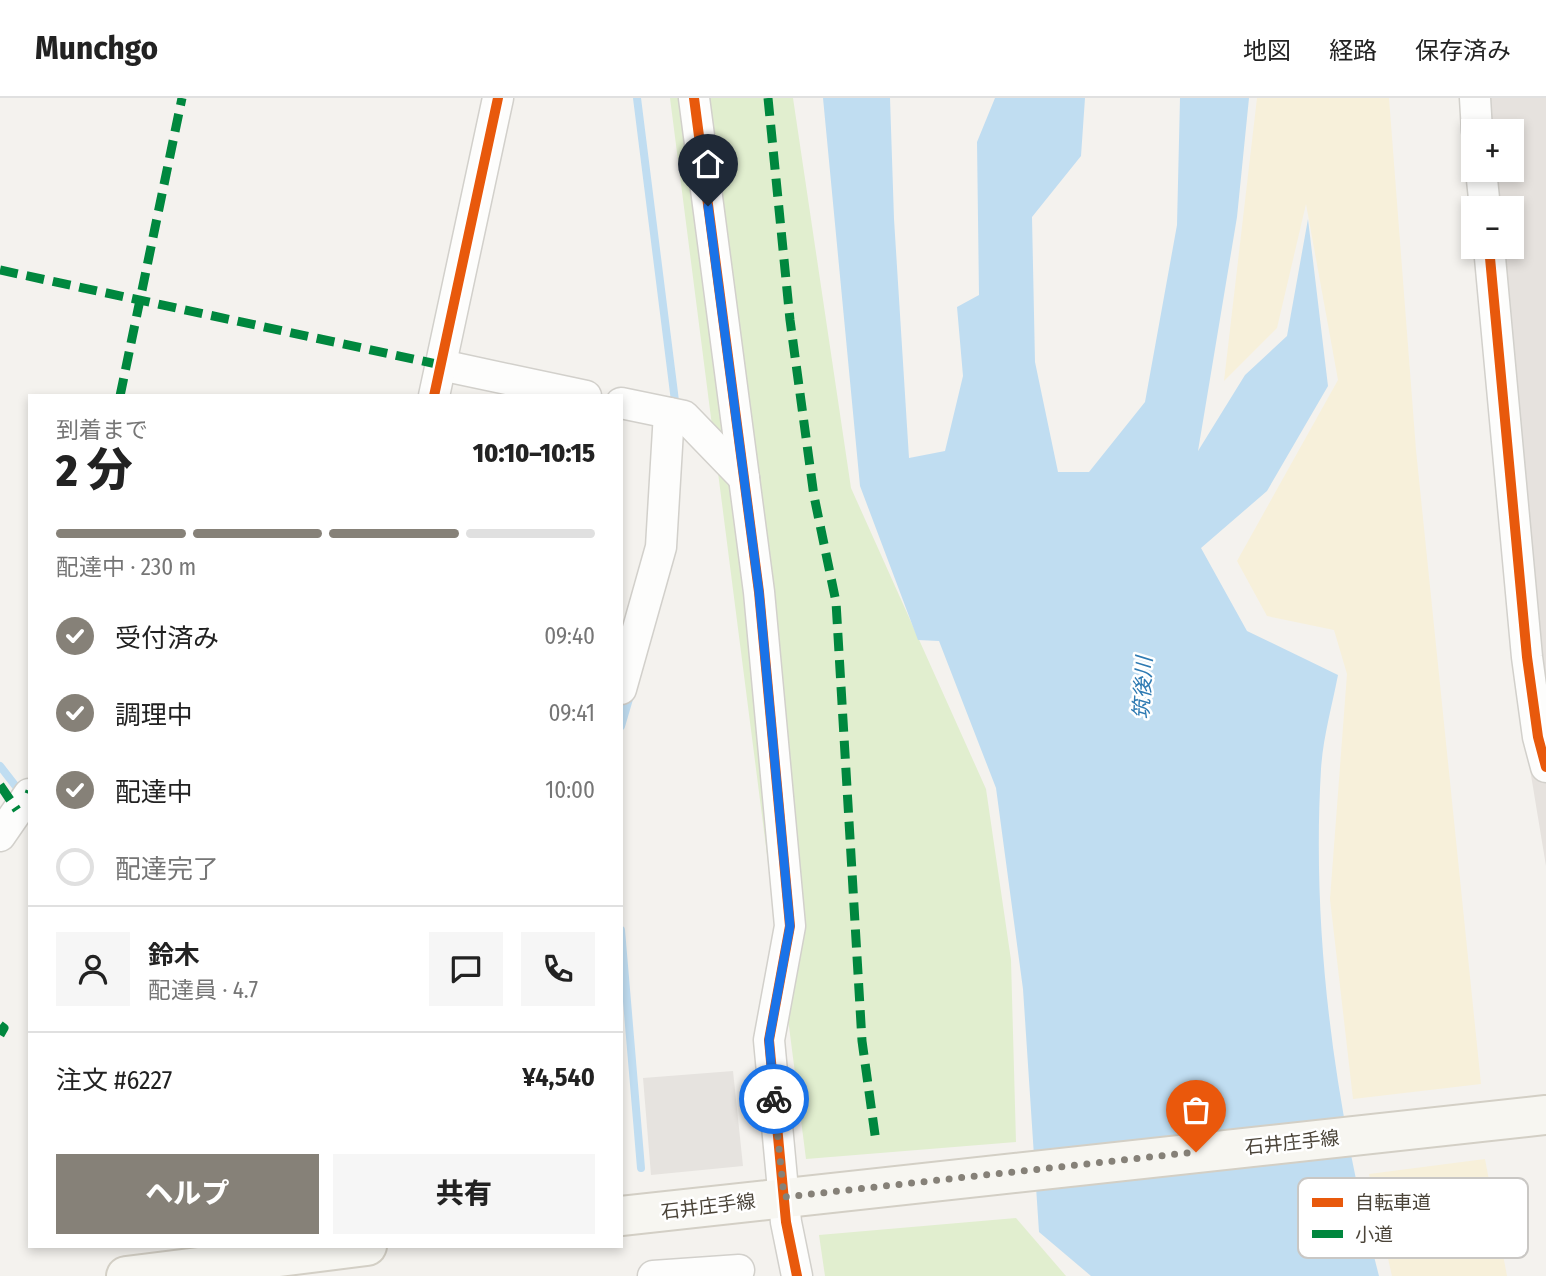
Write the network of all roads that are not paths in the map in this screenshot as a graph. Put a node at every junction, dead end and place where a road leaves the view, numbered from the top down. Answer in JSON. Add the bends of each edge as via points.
{"nodes":[{"id":1,"x":498,"y":98,"type":"edge"},
{"id":2,"x":694,"y":98,"type":"edge"},
{"id":3,"x":1475,"y":98,"type":"edge"},
{"id":4,"x":1476,"y":119,"type":"edge"},
{"id":5,"x":1490,"y":259,"type":"edge"},
{"id":6,"x":440,"y":365,"type":"junction"},
{"id":7,"x":434,"y":394,"type":"edge"},
{"id":8,"x":577,"y":394,"type":"edge"},
{"id":9,"x":623,"y":403,"type":"edge"},
{"id":10,"x":676,"y":415,"type":"junction"},
{"id":11,"x":744,"y":478,"type":"junction"},
{"id":12,"x":623,"y":682,"type":"edge"},
{"id":13,"x":1542,"y":744,"type":"edge"},
{"id":14,"x":1546,"y":766,"type":"edge"},
{"id":15,"x":25,"y":809,"type":"edge"},
{"id":16,"x":0,"y":836,"type":"edge"},
{"id":17,"x":1546,"y":1115,"type":"edge"},
{"id":18,"x":802,"y":1195,"type":"junction"},
{"id":19,"x":623,"y":1216,"type":"edge"},
{"id":20,"x":350,"y":1248,"type":"edge"},
{"id":21,"x":739,"y":1270,"type":"dead end"},
{"id":22,"x":126,"y":1276,"type":"edge"},
{"id":23,"x":653,"y":1276,"type":"edge"},
{"id":24,"x":797,"y":1276,"type":"edge"}],
"edges":[{"from":1,"to":6,"type":"street"},
{"from":2,"to":11,"type":"street"},
{"from":3,"to":4,"type":"street"},
{"from":5,"to":13,"type":"street","via":[[1527,657]]},
{"from":6,"to":7,"type":"street"},
{"from":6,"to":8,"type":"street"},
{"from":9,"to":10,"type":"street"},
{"from":10,"to":11,"type":"street"},
{"from":10,"to":12,"type":"street","via":[[662,547]]},
{"from":11,"to":18,"type":"street","via":[[790,926],[769,1040]]},
{"from":13,"to":14,"type":"street"},
{"from":15,"to":16,"type":"street"},
{"from":17,"to":18,"type":"main road","name":"石井庄手線"},
{"from":18,"to":19,"type":"main road","name":"石井庄手線"},
{"from":18,"to":24,"type":"street"},
{"from":20,"to":22,"type":"main road"},
{"from":21,"to":23,"type":"street"}]}
